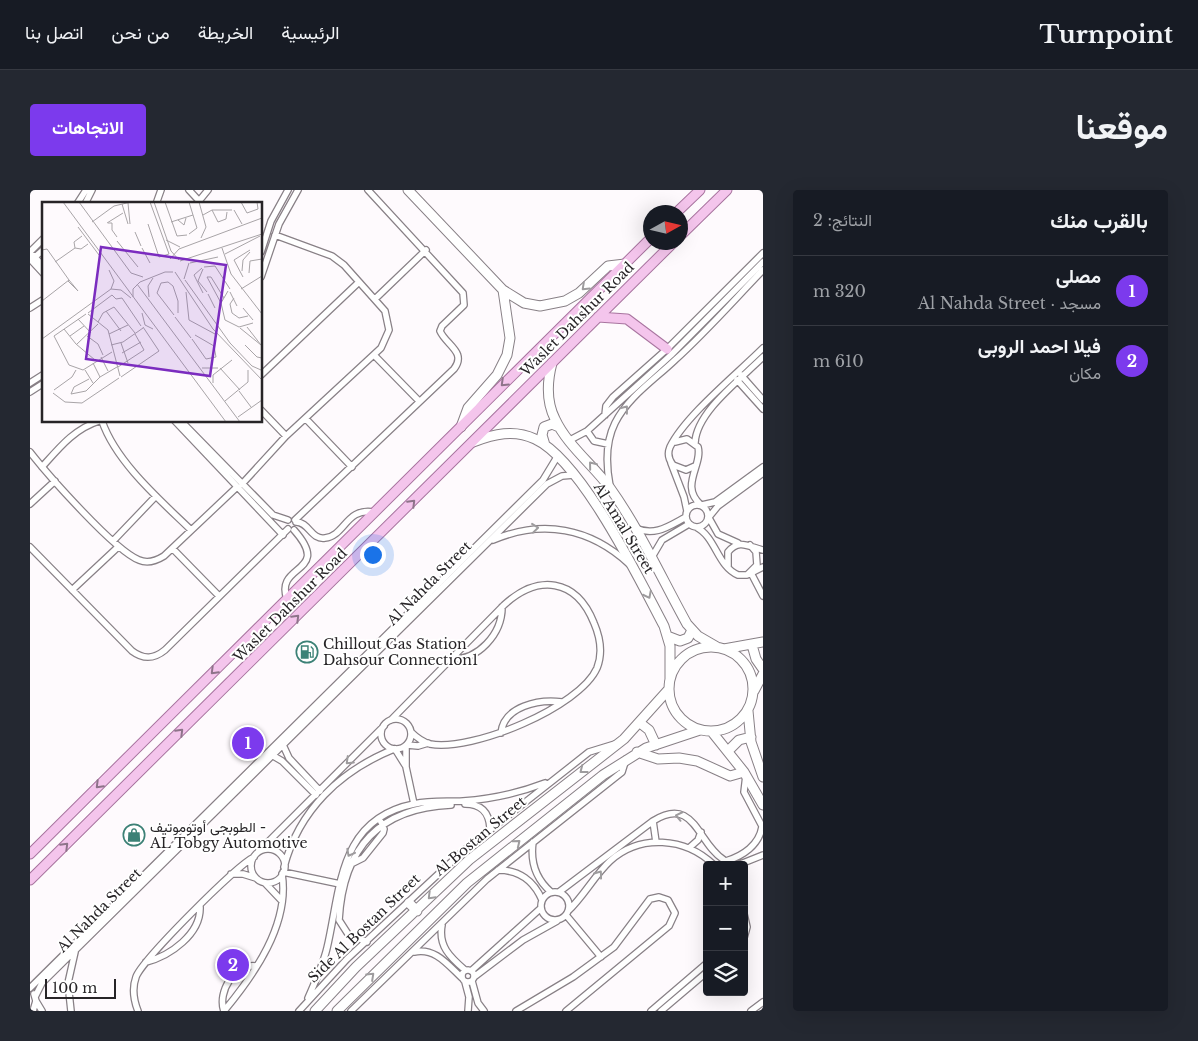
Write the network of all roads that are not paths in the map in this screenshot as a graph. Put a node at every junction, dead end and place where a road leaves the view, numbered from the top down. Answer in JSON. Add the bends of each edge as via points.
{"nodes":[{"id":1,"x":86,"y":190,"type":"edge"},
{"id":2,"x":92,"y":190,"type":"edge"},
{"id":3,"x":161,"y":190,"type":"edge"},
{"id":4,"x":188,"y":190,"type":"edge"},
{"id":5,"x":208,"y":190,"type":"edge"},
{"id":6,"x":288,"y":190,"type":"edge"},
{"id":7,"x":298,"y":190,"type":"edge"},
{"id":8,"x":368,"y":190,"type":"edge"},
{"id":9,"x":408,"y":190,"type":"edge"},
{"id":10,"x":700,"y":190,"type":"edge"},
{"id":11,"x":728,"y":190,"type":"edge"},
{"id":12,"x":78,"y":202,"type":"edge"},
{"id":13,"x":86,"y":202,"type":"edge"},
{"id":14,"x":157,"y":202,"type":"edge"},
{"id":15,"x":201,"y":202,"type":"edge"},
{"id":16,"x":684,"y":205,"type":"edge"},
{"id":17,"x":688,"y":228,"type":"edge"},
{"id":18,"x":275,"y":235,"type":"junction"},
{"id":19,"x":263,"y":237,"type":"edge"},
{"id":20,"x":42,"y":240,"type":"edge"},
{"id":21,"x":643,"y":246,"type":"edge"},
{"id":22,"x":426,"y":250,"type":"junction"},
{"id":23,"x":666,"y":250,"type":"edge"},
{"id":24,"x":30,"y":252,"type":"edge"},
{"id":25,"x":763,"y":253,"type":"edge"},
{"id":26,"x":33,"y":258,"type":"edge"},
{"id":27,"x":763,"y":262,"type":"edge"},
{"id":28,"x":625,"y":264,"type":"junction"},
{"id":29,"x":763,"y":270,"type":"edge"},
{"id":30,"x":42,"y":271,"type":"edge"},
{"id":31,"x":262,"y":274,"type":"edge"},
{"id":32,"x":359,"y":282,"type":"junction"},
{"id":33,"x":747,"y":282,"type":"junction"},
{"id":34,"x":504,"y":290,"type":"junction"},
{"id":35,"x":375,"y":299,"type":"junction"},
{"id":36,"x":42,"y":300,"type":"edge"},
{"id":37,"x":30,"y":308,"type":"edge"},
{"id":38,"x":598,"y":317,"type":"junction"},
{"id":39,"x":695,"y":335,"type":"junction"},
{"id":40,"x":666,"y":348,"type":"junction"},
{"id":41,"x":763,"y":348,"type":"edge"},
{"id":42,"x":374,"y":355,"type":"junction"},
{"id":43,"x":763,"y":357,"type":"edge"},
{"id":44,"x":552,"y":363,"type":"junction"},
{"id":45,"x":262,"y":374,"type":"edge"},
{"id":46,"x":42,"y":375,"type":"edge"},
{"id":47,"x":738,"y":377,"type":"junction"},
{"id":48,"x":30,"y":383,"type":"edge"},
{"id":49,"x":42,"y":384,"type":"edge"},
{"id":50,"x":30,"y":392,"type":"edge"},
{"id":51,"x":763,"y":400,"type":"edge"},
{"id":52,"x":419,"y":401,"type":"junction"},
{"id":53,"x":763,"y":409,"type":"edge"},
{"id":54,"x":262,"y":411,"type":"edge"},
{"id":55,"x":605,"y":414,"type":"junction"},
{"id":56,"x":306,"y":419,"type":"junction"},
{"id":57,"x":97,"y":422,"type":"edge"},
{"id":58,"x":101,"y":422,"type":"edge"},
{"id":59,"x":176,"y":422,"type":"edge"},
{"id":60,"x":183,"y":422,"type":"edge"},
{"id":61,"x":559,"y":427,"type":"junction"},
{"id":62,"x":460,"y":428,"type":"junction"},
{"id":63,"x":587,"y":431,"type":"junction"},
{"id":64,"x":286,"y":436,"type":"junction"},
{"id":65,"x":570,"y":440,"type":"junction"},
{"id":66,"x":473,"y":442,"type":"junction"},
{"id":67,"x":673,"y":443,"type":"junction"},
{"id":68,"x":695,"y":443,"type":"junction"},
{"id":69,"x":608,"y":444,"type":"junction"},
{"id":70,"x":545,"y":445,"type":"junction"},
{"id":71,"x":30,"y":452,"type":"edge"},
{"id":72,"x":557,"y":457,"type":"junction"},
{"id":73,"x":670,"y":461,"type":"junction"},
{"id":74,"x":694,"y":466,"type":"junction"},
{"id":75,"x":42,"y":467,"type":"junction"},
{"id":76,"x":352,"y":467,"type":"junction"},
{"id":77,"x":763,"y":467,"type":"edge"},
{"id":78,"x":763,"y":473,"type":"edge"},
{"id":79,"x":574,"y":475,"type":"junction"},
{"id":80,"x":55,"y":481,"type":"junction"},
{"id":81,"x":239,"y":485,"type":"junction"},
{"id":82,"x":610,"y":488,"type":"junction"},
{"id":83,"x":156,"y":496,"type":"junction"},
{"id":84,"x":30,"y":504,"type":"edge"},
{"id":85,"x":701,"y":505,"type":"junction"},
{"id":86,"x":374,"y":512,"type":"junction"},
{"id":87,"x":687,"y":514,"type":"junction"},
{"id":88,"x":709,"y":518,"type":"junction"},
{"id":89,"x":288,"y":520,"type":"junction"},
{"id":90,"x":296,"y":521,"type":"junction"},
{"id":91,"x":690,"y":524,"type":"junction"},
{"id":92,"x":696,"y":527,"type":"junction"},
{"id":93,"x":635,"y":528,"type":"junction"},
{"id":94,"x":291,"y":529,"type":"junction"},
{"id":95,"x":191,"y":530,"type":"junction"},
{"id":96,"x":283,"y":535,"type":"junction"},
{"id":97,"x":313,"y":535,"type":"junction"},
{"id":98,"x":113,"y":542,"type":"junction"},
{"id":99,"x":305,"y":542,"type":"junction"},
{"id":100,"x":489,"y":542,"type":"junction"},
{"id":101,"x":740,"y":544,"type":"junction"},
{"id":102,"x":30,"y":546,"type":"edge"},
{"id":103,"x":118,"y":546,"type":"junction"},
{"id":104,"x":750,"y":546,"type":"junction"},
{"id":105,"x":173,"y":549,"type":"junction"},
{"id":106,"x":763,"y":550,"type":"edge"},
{"id":107,"x":652,"y":559,"type":"junction"},
{"id":108,"x":462,"y":564,"type":"junction"},
{"id":109,"x":728,"y":566,"type":"junction"},
{"id":110,"x":763,"y":567,"type":"edge"},
{"id":111,"x":634,"y":569,"type":"junction"},
{"id":112,"x":751,"y":573,"type":"junction"},
{"id":113,"x":72,"y":590,"type":"junction"},
{"id":114,"x":219,"y":596,"type":"junction"},
{"id":115,"x":763,"y":596,"type":"edge"},
{"id":116,"x":287,"y":599,"type":"junction"},
{"id":117,"x":502,"y":607,"type":"junction"},
{"id":118,"x":692,"y":630,"type":"junction"},
{"id":119,"x":667,"y":636,"type":"junction"},
{"id":120,"x":763,"y":642,"type":"edge"},
{"id":121,"x":752,"y":645,"type":"junction"},
{"id":122,"x":720,"y":648,"type":"junction"},
{"id":123,"x":450,"y":659,"type":"junction"},
{"id":124,"x":763,"y":669,"type":"edge"},
{"id":125,"x":763,"y":674,"type":"edge"},
{"id":126,"x":670,"y":679,"type":"junction"},
{"id":127,"x":669,"y":689,"type":"junction"},
{"id":128,"x":751,"y":701,"type":"junction"},
{"id":129,"x":562,"y":702,"type":"junction"},
{"id":130,"x":404,"y":705,"type":"junction"},
{"id":131,"x":748,"y":711,"type":"junction"},
{"id":132,"x":391,"y":720,"type":"junction"},
{"id":133,"x":404,"y":722,"type":"junction"},
{"id":134,"x":640,"y":723,"type":"junction"},
{"id":135,"x":384,"y":726,"type":"junction"},
{"id":136,"x":700,"y":730,"type":"junction"},
{"id":137,"x":411,"y":732,"type":"junction"},
{"id":138,"x":712,"y":732,"type":"junction"},
{"id":139,"x":501,"y":733,"type":"junction"},
{"id":140,"x":751,"y":737,"type":"junction"},
{"id":141,"x":428,"y":743,"type":"junction"},
{"id":142,"x":283,"y":744,"type":"junction"},
{"id":143,"x":617,"y":744,"type":"junction"},
{"id":144,"x":656,"y":744,"type":"junction"},
{"id":145,"x":406,"y":745,"type":"junction"},
{"id":146,"x":395,"y":749,"type":"junction"},
{"id":147,"x":728,"y":751,"type":"junction"},
{"id":148,"x":637,"y":752,"type":"junction"},
{"id":149,"x":754,"y":752,"type":"junction"},
{"id":150,"x":270,"y":754,"type":"junction"},
{"id":151,"x":763,"y":758,"type":"edge"},
{"id":152,"x":626,"y":759,"type":"junction"},
{"id":153,"x":406,"y":767,"type":"junction"},
{"id":154,"x":745,"y":774,"type":"junction"},
{"id":155,"x":763,"y":777,"type":"edge"},
{"id":156,"x":551,"y":780,"type":"junction"},
{"id":157,"x":319,"y":794,"type":"junction"},
{"id":158,"x":414,"y":804,"type":"junction"},
{"id":159,"x":763,"y":806,"type":"edge"},
{"id":160,"x":653,"y":821,"type":"junction"},
{"id":161,"x":381,"y":822,"type":"junction"},
{"id":162,"x":763,"y":827,"type":"edge"},
{"id":163,"x":490,"y":828,"type":"junction"},
{"id":164,"x":701,"y":832,"type":"junction"},
{"id":165,"x":533,"y":842,"type":"junction"},
{"id":166,"x":656,"y":842,"type":"junction"},
{"id":167,"x":689,"y":848,"type":"junction"},
{"id":168,"x":482,"y":850,"type":"junction"},
{"id":169,"x":30,"y":854,"type":"edge"},
{"id":170,"x":256,"y":855,"type":"junction"},
{"id":171,"x":763,"y":855,"type":"edge"},
{"id":172,"x":709,"y":861,"type":"edge"},
{"id":173,"x":726,"y":861,"type":"edge"},
{"id":174,"x":729,"y":861,"type":"edge"},
{"id":175,"x":748,"y":861,"type":"edge"},
{"id":176,"x":495,"y":866,"type":"junction"},
{"id":177,"x":283,"y":871,"type":"junction"},
{"id":178,"x":231,"y":874,"type":"junction"},
{"id":179,"x":257,"y":879,"type":"junction"},
{"id":180,"x":30,"y":880,"type":"edge"},
{"id":181,"x":264,"y":882,"type":"junction"},
{"id":182,"x":467,"y":883,"type":"junction"},
{"id":183,"x":342,"y":884,"type":"junction"},
{"id":184,"x":474,"y":891,"type":"junction"},
{"id":185,"x":551,"y":892,"type":"junction"},
{"id":186,"x":559,"y":892,"type":"junction"},
{"id":187,"x":542,"y":900,"type":"junction"},
{"id":188,"x":282,"y":901,"type":"junction"},
{"id":189,"x":409,"y":903,"type":"junction"},
{"id":190,"x":200,"y":907,"type":"junction"},
{"id":191,"x":541,"y":908,"type":"junction"},
{"id":192,"x":417,"y":911,"type":"junction"},
{"id":193,"x":567,"y":913,"type":"junction"},
{"id":194,"x":557,"y":920,"type":"junction"},
{"id":195,"x":442,"y":925,"type":"junction"},
{"id":196,"x":367,"y":942,"type":"junction"},
{"id":197,"x":74,"y":948,"type":"junction"},
{"id":198,"x":412,"y":952,"type":"junction"},
{"id":199,"x":601,"y":957,"type":"junction"},
{"id":200,"x":144,"y":962,"type":"junction"},
{"id":201,"x":256,"y":966,"type":"junction"},
{"id":202,"x":703,"y":966,"type":"edge"},
{"id":203,"x":468,"y":971,"type":"junction"},
{"id":204,"x":703,"y":975,"type":"edge"},
{"id":205,"x":473,"y":979,"type":"junction"},
{"id":206,"x":463,"y":980,"type":"junction"},
{"id":207,"x":30,"y":988,"type":"edge"},
{"id":208,"x":36,"y":999,"type":"junction"},
{"id":209,"x":306,"y":1002,"type":"junction"},
{"id":210,"x":763,"y":1002,"type":"edge"},
{"id":211,"x":33,"y":1011,"type":"edge"},
{"id":212,"x":42,"y":1011,"type":"edge"},
{"id":213,"x":71,"y":1011,"type":"edge"},
{"id":214,"x":138,"y":1011,"type":"edge"},
{"id":215,"x":224,"y":1011,"type":"edge"},
{"id":216,"x":299,"y":1011,"type":"edge"},
{"id":217,"x":315,"y":1011,"type":"edge"},
{"id":218,"x":337,"y":1011,"type":"edge"},
{"id":219,"x":351,"y":1011,"type":"edge"},
{"id":220,"x":468,"y":1011,"type":"edge"},
{"id":221,"x":484,"y":1011,"type":"edge"},
{"id":222,"x":516,"y":1011,"type":"edge"},
{"id":223,"x":566,"y":1011,"type":"edge"},
{"id":224,"x":651,"y":1011,"type":"edge"},
{"id":225,"x":662,"y":1011,"type":"edge"},
{"id":226,"x":751,"y":1011,"type":"edge"}],
"edges":[{"from":1,"to":12,"type":"street"},
{"from":2,"to":13,"type":"street"},
{"from":3,"to":14,"type":"street"},
{"from":4,"to":15,"type":"street"},
{"from":5,"to":15,"type":"street"},
{"from":6,"to":19,"type":"street"},
{"from":7,"to":18,"type":"street"},
{"from":8,"to":22,"type":"street"},
{"from":9,"to":34,"type":"street"},
{"from":10,"to":16,"type":"main road"},
{"from":11,"to":17,"type":"main road"},
{"from":18,"to":31,"type":"street"},
{"from":18,"to":32,"type":"street","via":[[332,256]]},
{"from":20,"to":24,"type":"street"},
{"from":21,"to":28,"type":"main road","name":"Waslet Dahshur Road"},
{"from":22,"to":35,"type":"street"},
{"from":22,"to":52,"type":"street","via":[[465,299],[462,308],[440,331],[457,352],[457,365]]},
{"from":23,"to":38,"type":"main road","name":"Waslet Dahshur Road"},
{"from":24,"to":26,"type":"street"},
{"from":25,"to":40,"type":"street"},
{"from":26,"to":30,"type":"street"},
{"from":27,"to":33,"type":"street"},
{"from":28,"to":34,"type":"street","one_way":true,"via":[[608,266],[579,293],[557,304],[532,306]]},
{"from":28,"to":62,"type":"main road","name":"Waslet Dahshur Road","one_way":true},
{"from":29,"to":33,"type":"street"},
{"from":32,"to":35,"type":"street"},
{"from":32,"to":45,"type":"street"},
{"from":33,"to":39,"type":"street"},
{"from":34,"to":62,"type":"street","via":[[510,338],[507,355],[496,375],[468,408]]},
{"from":35,"to":42,"type":"street","via":[[386,311],[389,330],[387,339]]},
{"from":36,"to":37,"type":"street"},
{"from":38,"to":40,"type":"main road","via":[[627,319]]},
{"from":38,"to":44,"type":"main road","name":"Waslet Dahshur Road"},
{"from":39,"to":55,"type":"street"},
{"from":69,"to":39,"type":"street","one_way":true,"via":[[615,423],[627,405]]},
{"from":40,"to":55,"type":"street","via":[[613,397],[606,406]]},
{"from":41,"to":47,"type":"street"},
{"from":42,"to":52,"type":"street"},
{"from":42,"to":56,"type":"street"},
{"from":43,"to":47,"type":"street"},
{"from":44,"to":61,"type":"street","name":"Al Amal Street","via":[[548,398]]},
{"from":44,"to":66,"type":"main road","name":"Waslet Dahshur Road"},
{"from":46,"to":48,"type":"street"},
{"from":47,"to":51,"type":"street"},
{"from":47,"to":53,"type":"street"},
{"from":47,"to":67,"type":"street","via":[[692,419]]},
{"from":47,"to":68,"type":"street","via":[[705,415],[697,429]]},
{"from":49,"to":50,"type":"street"},
{"from":52,"to":76,"type":"street"},
{"from":54,"to":64,"type":"street"},
{"from":55,"to":63,"type":"street"},
{"from":56,"to":64,"type":"street"},
{"from":56,"to":76,"type":"street"},
{"from":57,"to":75,"type":"street","via":[[71,436]]},
{"from":58,"to":83,"type":"street","via":[[114,447]]},
{"from":59,"to":81,"type":"street"},
{"from":60,"to":81,"type":"street"},
{"from":61,"to":65,"type":"street","name":"Al Amal Street"},
{"from":61,"to":70,"type":"street","via":[[552,424],[544,427]]},
{"from":62,"to":86,"type":"main road","name":"Waslet Dahshur Road"},
{"from":63,"to":65,"type":"street"},
{"from":63,"to":69,"type":"street","via":[[594,441]]},
{"from":64,"to":81,"type":"street"},
{"from":82,"to":65,"type":"street","name":"Al Amal Street","one_way":true},
{"from":66,"to":70,"type":"street","name":"Al Amal Street","via":[[493,435],[515,434]]},
{"from":180,"to":66,"type":"main road","name":"Waslet Dahshur Road","one_way":true},
{"from":67,"to":68,"type":"street","via":[[682,438]]},
{"from":67,"to":73,"type":"street","via":[[668,452]]},
{"from":68,"to":74,"type":"street","via":[[700,452]]},
{"from":69,"to":82,"type":"street"},
{"from":70,"to":72,"type":"street","name":"Al Amal Street"},
{"from":71,"to":75,"type":"street"},
{"from":72,"to":79,"type":"street","name":"Al Amal Street"},
{"from":72,"to":108,"type":"street","name":"Al Nahda Street","via":[[543,480]]},
{"from":73,"to":74,"type":"street","via":[[681,470]]},
{"from":73,"to":87,"type":"street"},
{"from":74,"to":85,"type":"street","via":[[693,489]]},
{"from":75,"to":80,"type":"street"},
{"from":76,"to":90,"type":"street"},
{"from":77,"to":85,"type":"street","via":[[715,502]]},
{"from":78,"to":88,"type":"street","via":[[718,506]]},
{"from":79,"to":100,"type":"street","name":"Al Nahda Street","via":[[556,478],[547,484]]},
{"from":79,"to":111,"type":"street","name":"Al Amal Street"},
{"from":80,"to":84,"type":"street"},
{"from":80,"to":98,"type":"street"},
{"from":81,"to":89,"type":"street","via":[[273,516]]},
{"from":81,"to":95,"type":"street"},
{"from":81,"to":96,"type":"street"},
{"from":82,"to":93,"type":"street","name":"Al Amal Street"},
{"from":83,"to":95,"type":"street"},
{"from":83,"to":98,"type":"street"},
{"from":85,"to":87,"type":"street","via":[[693,505]]},
{"from":85,"to":88,"type":"street"},
{"from":86,"to":97,"type":"street","via":[[356,513],[329,538]]},
{"from":86,"to":116,"type":"main road","name":"Waslet Dahshur Road"},
{"from":87,"to":91,"type":"street"},
{"from":87,"to":93,"type":"street","via":[[657,532]]},
{"from":88,"to":92,"type":"street","via":[[705,524]]},
{"from":88,"to":101,"type":"street","via":[[718,534]]},
{"from":89,"to":90,"type":"street"},
{"from":89,"to":94,"type":"street","via":[[285,524]]},
{"from":90,"to":94,"type":"street"},
{"from":90,"to":97,"type":"street","via":[[303,523]]},
{"from":91,"to":92,"type":"street"},
{"from":91,"to":107,"type":"street","via":[[662,540]]},
{"from":92,"to":109,"type":"street","via":[[705,533],[720,560]]},
{"from":93,"to":107,"type":"street","name":"Al Amal Street"},
{"from":94,"to":96,"type":"street"},
{"from":94,"to":99,"type":"street"},
{"from":95,"to":105,"type":"street"},
{"from":96,"to":114,"type":"street"},
{"from":97,"to":99,"type":"street"},
{"from":98,"to":103,"type":"street"},
{"from":99,"to":116,"type":"street","via":[[307,558],[287,581]]},
{"from":100,"to":108,"type":"street","name":"Al Nahda Street"},
{"from":100,"to":111,"type":"street","one_way":true,"via":[[528,529],[566,529],[596,541]]},
{"from":101,"to":104,"type":"street"},
{"from":101,"to":109,"type":"street","via":[[728,552]]},
{"from":102,"to":113,"type":"street"},
{"from":103,"to":105,"type":"street","via":[[136,559],[148,562],[159,560]]},
{"from":103,"to":113,"type":"street"},
{"from":104,"to":106,"type":"street"},
{"from":104,"to":112,"type":"street","via":[[758,561]]},
{"from":105,"to":114,"type":"street"},
{"from":107,"to":118,"type":"street","name":"Al Amal Street"},
{"from":108,"to":142,"type":"street","name":"Al Nahda Street"},
{"from":108,"to":150,"type":"street","name":"Al Nahda Street"},
{"from":109,"to":112,"type":"street","via":[[738,575]]},
{"from":110,"to":112,"type":"street"},
{"from":111,"to":119,"type":"street","name":"Al Amal Street","one_way":true},
{"from":112,"to":115,"type":"street"},
{"from":113,"to":114,"type":"street","via":[[132,651],[145,658],[160,654]]},
{"from":116,"to":169,"type":"main road","name":"Waslet Dahshur Road","one_way":true},
{"from":117,"to":123,"type":"street"},
{"from":117,"to":123,"type":"street","via":[[499,625],[488,641],[466,658]]},
{"from":117,"to":129,"type":"street","via":[[521,592],[545,584],[568,590],[586,608],[599,637],[599,661],[585,686]]},
{"from":118,"to":119,"type":"street","via":[[688,638],[680,641]]},
{"from":118,"to":122,"type":"street","name":"Al Amal Street"},
{"from":119,"to":126,"type":"street","name":"Al Amal Street","via":[[671,657]]},
{"from":120,"to":121,"type":"street"},
{"from":121,"to":122,"type":"street"},
{"from":121,"to":124,"type":"street","via":[[756,660]]},
{"from":122,"to":126,"type":"street","via":[[697,649],[688,654]]},
{"from":122,"to":128,"type":"street","via":[[738,657],[748,670],[753,685]]},
{"from":123,"to":130,"type":"street"},
{"from":125,"to":128,"type":"street"},
{"from":126,"to":127,"type":"street"},
{"from":127,"to":134,"type":"street","name":"Al Bostan Street"},
{"from":127,"to":136,"type":"street","via":[[670,703],[677,715]]},
{"from":128,"to":131,"type":"street"},
{"from":129,"to":139,"type":"street"},
{"from":129,"to":139,"type":"street","via":[[536,702],[519,709],[506,719]]},
{"from":130,"to":132,"type":"street"},
{"from":130,"to":133,"type":"street"},
{"from":131,"to":138,"type":"street","via":[[734,725]]},
{"from":131,"to":140,"type":"street"},
{"from":132,"to":133,"type":"street"},
{"from":132,"to":135,"type":"street"},
{"from":133,"to":137,"type":"street"},
{"from":134,"to":143,"type":"street","name":"Al Bostan Street"},
{"from":134,"to":144,"type":"street","via":[[650,730]]},
{"from":135,"to":146,"type":"street","via":[[381,734],[384,742]]},
{"from":135,"to":157,"type":"street","one_way":true},
{"from":136,"to":138,"type":"street"},
{"from":136,"to":144,"type":"street","name":"Al Bostan Street"},
{"from":137,"to":141,"type":"street"},
{"from":137,"to":145,"type":"street"},
{"from":138,"to":147,"type":"street"},
{"from":139,"to":141,"type":"street","via":[[464,743]]},
{"from":140,"to":147,"type":"street","via":[[739,740]]},
{"from":140,"to":149,"type":"street"},
{"from":141,"to":145,"type":"street"},
{"from":142,"to":150,"type":"street","name":"Al Nahda Street"},
{"from":142,"to":157,"type":"street","via":[[289,758]]},
{"from":143,"to":156,"type":"street","name":"Side Al Bostan Street","via":[[589,752]]},
{"from":143,"to":168,"type":"street","name":"Al Bostan Street","one_way":true},
{"from":144,"to":148,"type":"street","name":"Al Bostan Street"},
{"from":145,"to":146,"type":"street"},
{"from":145,"to":153,"type":"street"},
{"from":146,"to":153,"type":"street"},
{"from":146,"to":157,"type":"street","via":[[361,764]]},
{"from":147,"to":154,"type":"street"},
{"from":148,"to":152,"type":"street","name":"Al Bostan Street"},
{"from":148,"to":154,"type":"street","via":[[658,759],[697,761],[730,776]]},
{"from":149,"to":151,"type":"street"},
{"from":149,"to":155,"type":"street"},
{"from":150,"to":157,"type":"street"},
{"from":150,"to":197,"type":"street","name":"Al Nahda Street"},
{"from":152,"to":165,"type":"street","via":[[622,772]]},
{"from":176,"to":152,"type":"street","name":"Al Bostan Street","one_way":true},
{"from":153,"to":158,"type":"street"},
{"from":154,"to":159,"type":"street"},
{"from":154,"to":162,"type":"street","via":[[744,792]]},
{"from":156,"to":158,"type":"street","via":[[521,791],[483,799]]},
{"from":156,"to":163,"type":"street","name":"Side Al Bostan Street"},
{"from":157,"to":170,"type":"street"},
{"from":157,"to":177,"type":"street","via":[[296,834]]},
{"from":158,"to":161,"type":"street","via":[[397,809]]},
{"from":164,"to":160,"type":"street","one_way":true,"via":[[694,822],[676,814],[664,815]]},
{"from":160,"to":166,"type":"street"},
{"from":160,"to":186,"type":"street"},
{"from":161,"to":163,"type":"street","via":[[419,808],[472,804],[486,812]]},
{"from":161,"to":183,"type":"street","via":[[365,842]]},
{"from":161,"to":183,"type":"street","one_way":true,"via":[[363,834],[352,849]]},
{"from":162,"to":174,"type":"street","via":[[752,847]]},
{"from":163,"to":189,"type":"street","name":"Side Al Bostan Street"},
{"from":164,"to":167,"type":"street"},
{"from":164,"to":173,"type":"street","via":[[710,848]]},
{"from":165,"to":176,"type":"street"},
{"from":165,"to":185,"type":"street","via":[[533,866],[540,881]]},
{"from":166,"to":167,"type":"street"},
{"from":193,"to":166,"type":"street","one_way":true,"via":[[616,856],[635,846]]},
{"from":167,"to":172,"type":"street"},
{"from":168,"to":176,"type":"street"},
{"from":168,"to":192,"type":"street","name":"Al Bostan Street","one_way":true},
{"from":170,"to":177,"type":"street","via":[[267,849],[276,851],[282,858]]},
{"from":170,"to":178,"type":"street"},
{"from":170,"to":179,"type":"street","via":[[251,869]]},
{"from":171,"to":175,"type":"street"},
{"from":176,"to":182,"type":"street","name":"Al Bostan Street"},
{"from":176,"to":184,"type":"street"},
{"from":176,"to":187,"type":"street","via":[[525,878]]},
{"from":177,"to":181,"type":"street","via":[[275,881]]},
{"from":177,"to":183,"type":"street"},
{"from":177,"to":188,"type":"street"},
{"from":178,"to":179,"type":"street"},
{"from":178,"to":190,"type":"street"},
{"from":179,"to":181,"type":"street"},
{"from":181,"to":188,"type":"street"},
{"from":182,"to":184,"type":"street"},
{"from":218,"to":182,"type":"street","name":"Al Bostan Street","one_way":true},
{"from":183,"to":196,"type":"street","via":[[341,925],[348,934]]},
{"from":183,"to":209,"type":"street","via":[[326,951]]},
{"from":184,"to":195,"type":"street"},
{"from":185,"to":186,"type":"street"},
{"from":185,"to":187,"type":"street"},
{"from":186,"to":193,"type":"street","via":[[568,900]]},
{"from":187,"to":191,"type":"street"},
{"from":188,"to":201,"type":"street","via":[[273,933]]},
{"from":189,"to":192,"type":"street"},
{"from":189,"to":196,"type":"street","name":"Side Al Bostan Street"},
{"from":190,"to":200,"type":"street"},
{"from":190,"to":200,"type":"street","via":[[198,922],[187,937],[167,953]]},
{"from":191,"to":194,"type":"street","via":[[545,917]]},
{"from":191,"to":203,"type":"street"},
{"from":192,"to":217,"type":"street","name":"Al Bostan Street","via":[[356,967]]},
{"from":193,"to":194,"type":"street"},
{"from":193,"to":199,"type":"street"},
{"from":194,"to":205,"type":"street","via":[[523,940]]},
{"from":195,"to":198,"type":"street"},
{"from":195,"to":203,"type":"street","via":[[441,938],[446,951]]},
{"from":196,"to":209,"type":"street","name":"Side Al Bostan Street"},
{"from":197,"to":207,"type":"street","name":"Al Nahda Street"},
{"from":197,"to":208,"type":"street","name":"Al Nahda Street","via":[[42,983]]},
{"from":197,"to":213,"type":"street","via":[[68,983]]},
{"from":198,"to":206,"type":"street","via":[[436,954]]},
{"from":198,"to":219,"type":"street"},
{"from":199,"to":222,"type":"street"},
{"from":199,"to":223,"type":"street","via":[[620,940],[650,899],[663,898],[672,904],[675,913],[669,926]]},
{"from":200,"to":214,"type":"street","via":[[134,984]]},
{"from":201,"to":215,"type":"street"},
{"from":201,"to":215,"type":"street","via":[[243,967],[232,977],[223,995]]},
{"from":202,"to":224,"type":"street"},
{"from":203,"to":205,"type":"street"},
{"from":203,"to":206,"type":"street"},
{"from":204,"to":225,"type":"street"},
{"from":205,"to":206,"type":"street"},
{"from":205,"to":221,"type":"street","via":[[478,1003]]},
{"from":206,"to":220,"type":"street","via":[[469,997]]},
{"from":207,"to":208,"type":"street"},
{"from":208,"to":211,"type":"street","name":"Al Nahda Street"},
{"from":208,"to":212,"type":"street"},
{"from":209,"to":216,"type":"street","name":"Side Al Bostan Street"},
{"from":210,"to":226,"type":"street"}]}
